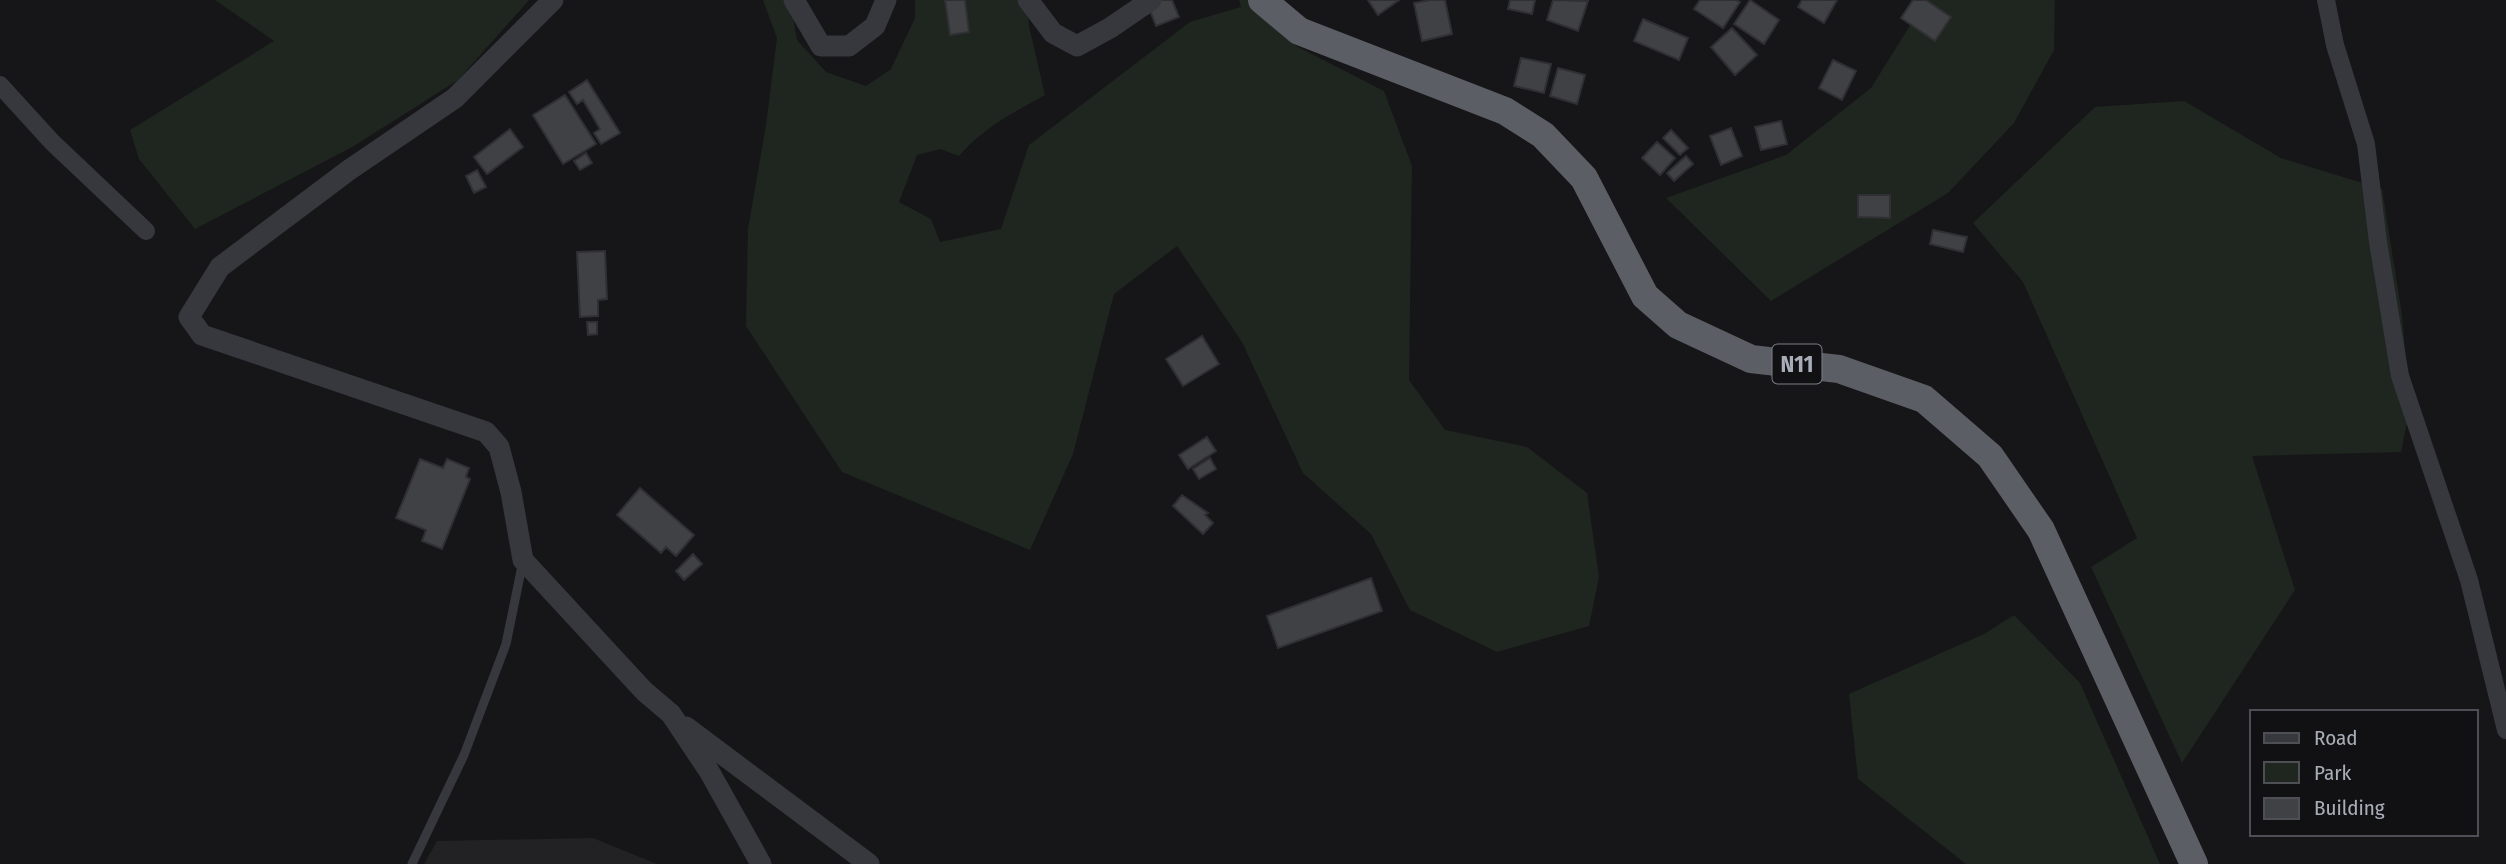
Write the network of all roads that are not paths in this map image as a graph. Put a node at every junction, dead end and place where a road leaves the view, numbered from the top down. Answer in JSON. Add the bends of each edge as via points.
{"nodes":[{"id":1,"x":553,"y":0,"type":"edge"},
{"id":2,"x":794,"y":0,"type":"edge"},
{"id":3,"x":887,"y":0,"type":"edge"},
{"id":4,"x":1028,"y":0,"type":"edge"},
{"id":5,"x":1151,"y":0,"type":"edge"},
{"id":6,"x":1262,"y":0,"type":"edge"},
{"id":7,"x":2326,"y":0,"type":"edge"},
{"id":8,"x":0,"y":85,"type":"edge"},
{"id":9,"x":146,"y":231,"type":"dead end"},
{"id":10,"x":523,"y":560,"type":"junction"},
{"id":11,"x":671,"y":715,"type":"junction"},
{"id":12,"x":2506,"y":730,"type":"edge"},
{"id":13,"x":412,"y":864,"type":"edge"},
{"id":14,"x":761,"y":864,"type":"edge"},
{"id":15,"x":869,"y":864,"type":"edge"},
{"id":16,"x":2194,"y":864,"type":"edge"}],
"edges":[{"from":1,"to":10,"type":"street","via":[[454,98],[220,267],[189,317],[202,335],[486,432],[499,447]]},
{"from":2,"to":3,"type":"street","via":[[821,46],[849,46],[875,26]]},
{"from":4,"to":5,"type":"street","via":[[1053,33],[1077,46]]},
{"from":6,"to":16,"type":"highway","number":"N11","via":[[1299,32],[1506,111],[1543,135],[1584,178],[1645,296],[1678,325],[1751,359],[1839,369],[1924,398],[1990,456],[2041,530]]},
{"from":7,"to":12,"type":"street","via":[[2335,46],[2366,144],[2400,376],[2469,580]]},
{"from":8,"to":9,"type":"street","via":[[52,142]]},
{"from":10,"to":11,"type":"street"},
{"from":10,"to":13,"type":"lane","via":[[506,644],[464,755]]},
{"from":11,"to":14,"type":"street","via":[[709,771]]},
{"from":11,"to":15,"type":"street"}]}
